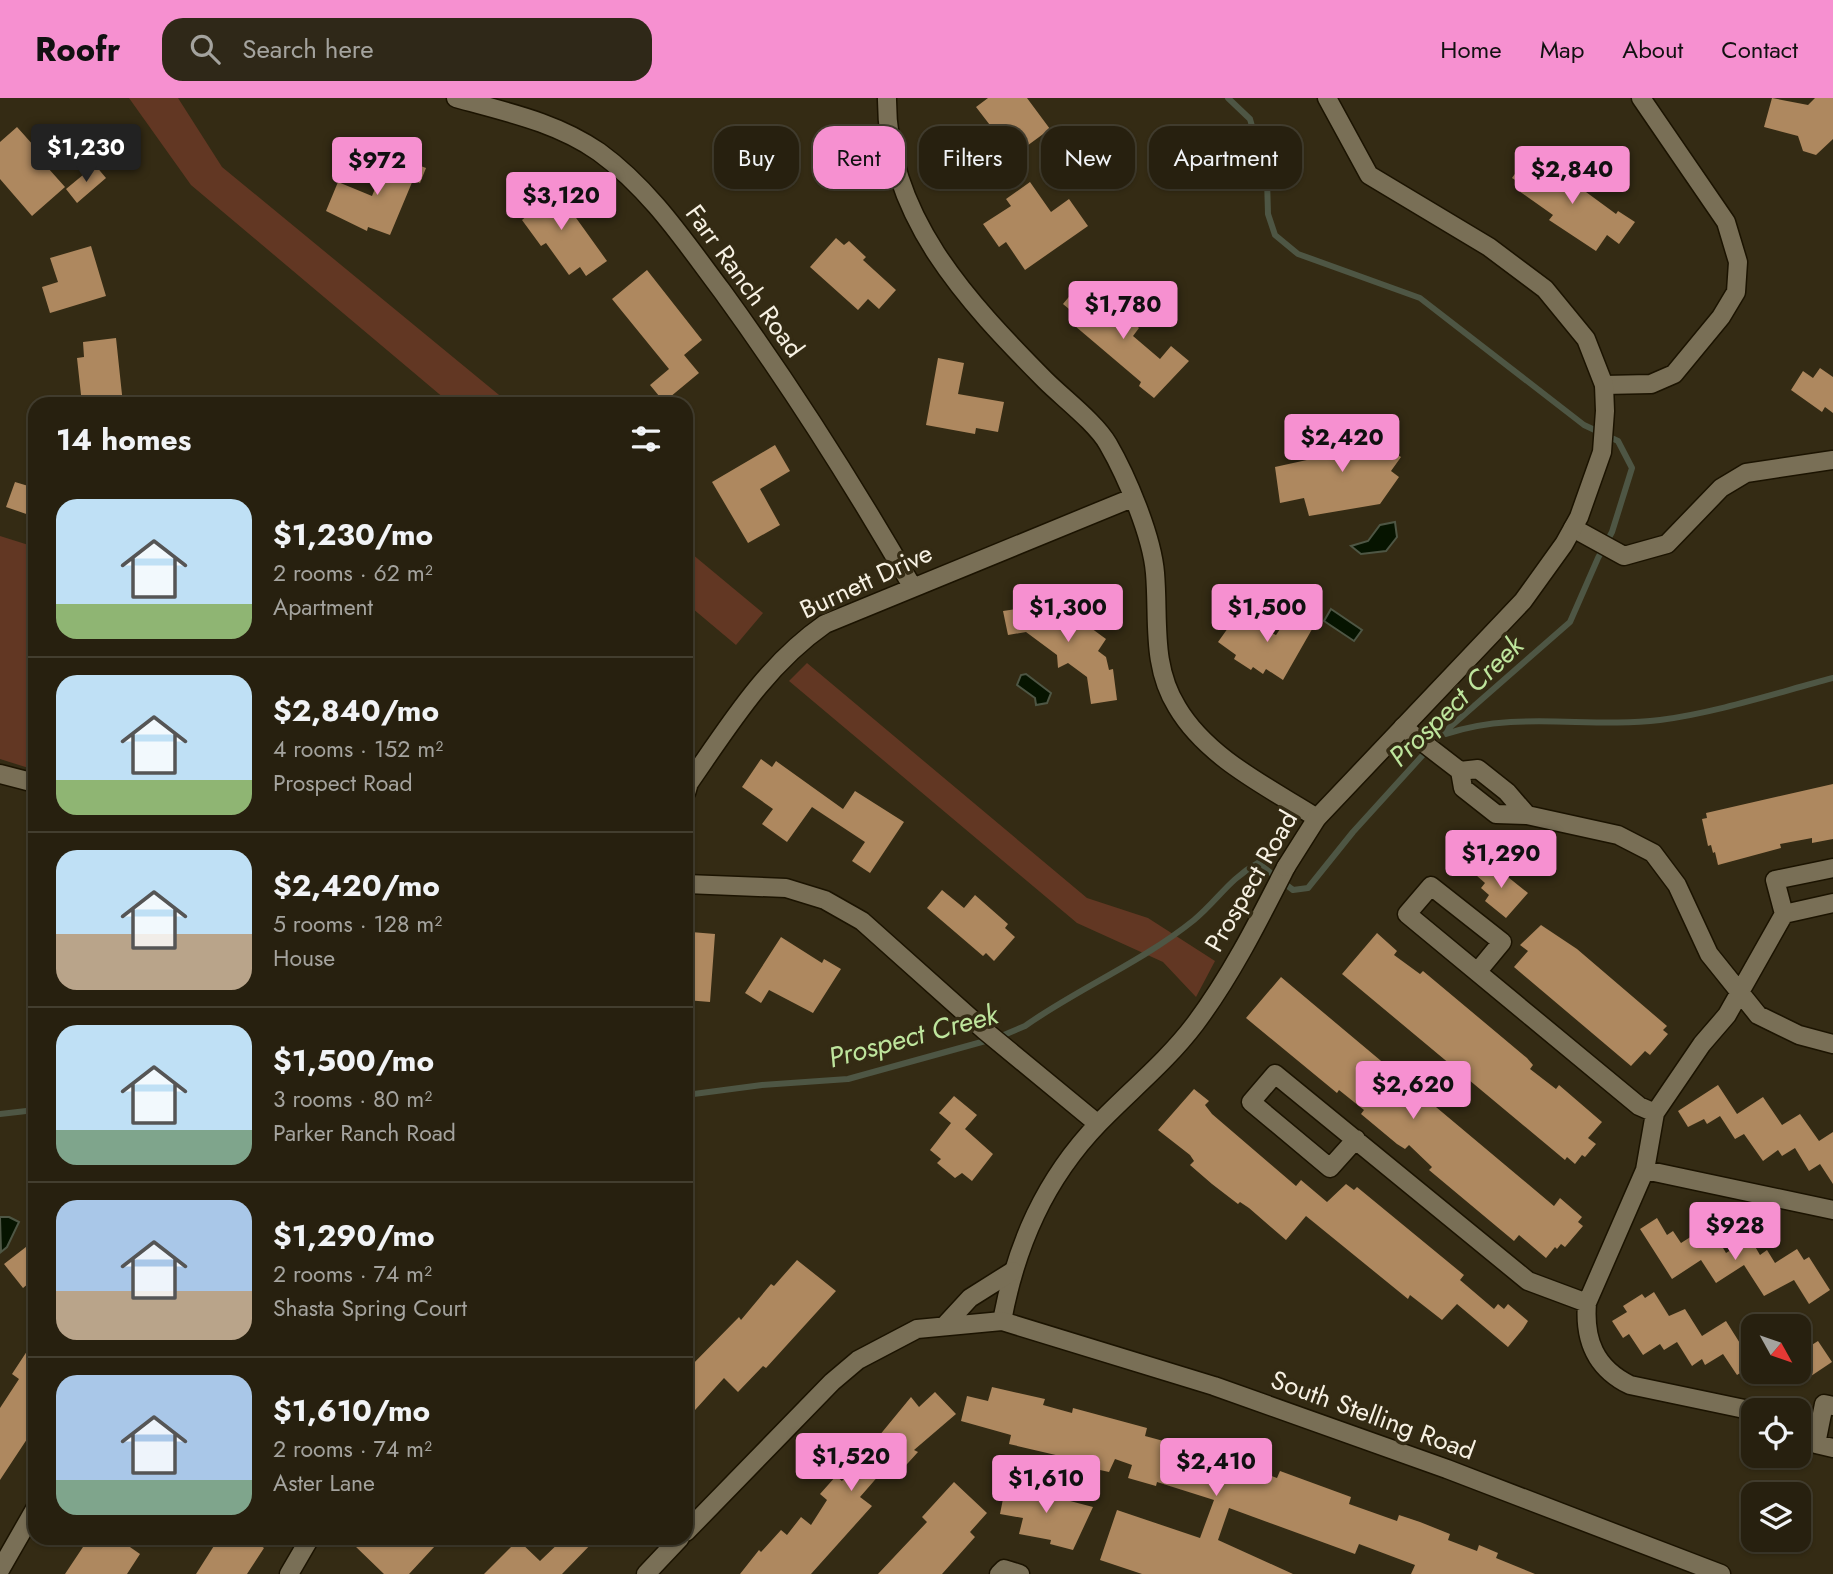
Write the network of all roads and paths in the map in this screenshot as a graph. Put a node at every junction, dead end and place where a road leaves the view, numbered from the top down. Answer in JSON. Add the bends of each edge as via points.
{"nodes":[{"id":1,"x":456,"y":98,"type":"edge"},
{"id":2,"x":887,"y":98,"type":"edge"},
{"id":3,"x":1327,"y":98,"type":"edge"},
{"id":4,"x":1642,"y":98,"type":"edge"},
{"id":5,"x":1604,"y":385,"type":"junction"},
{"id":6,"x":1833,"y":460,"type":"edge"},
{"id":7,"x":1132,"y":498,"type":"junction"},
{"id":8,"x":1573,"y":528,"type":"junction"},
{"id":9,"x":912,"y":586,"type":"junction"},
{"id":10,"x":1403,"y":727,"type":"junction"},
{"id":11,"x":0,"y":774,"type":"edge"},
{"id":12,"x":693,"y":777,"type":"edge"},
{"id":13,"x":28,"y":781,"type":"edge"},
{"id":14,"x":1317,"y":818,"type":"junction"},
{"id":15,"x":1833,"y":868,"type":"edge"},
{"id":16,"x":693,"y":884,"type":"edge"},
{"id":17,"x":1833,"y":903,"type":"edge"},
{"id":18,"x":1784,"y":914,"type":"junction"},
{"id":19,"x":1478,"y":971,"type":"junction"},
{"id":20,"x":1740,"y":991,"type":"junction"},
{"id":21,"x":1833,"y":1044,"type":"edge"},
{"id":22,"x":1654,"y":1113,"type":"junction"},
{"id":23,"x":1098,"y":1124,"type":"junction"},
{"id":24,"x":1356,"y":1139,"type":"junction"},
{"id":25,"x":1645,"y":1170,"type":"junction"},
{"id":26,"x":1833,"y":1210,"type":"edge"},
{"id":27,"x":1013,"y":1271,"type":"junction"},
{"id":28,"x":1587,"y":1303,"type":"junction"},
{"id":29,"x":1002,"y":1321,"type":"junction"},
{"id":30,"x":946,"y":1324,"type":"junction"},
{"id":31,"x":1833,"y":1406,"type":"edge"},
{"id":32,"x":1741,"y":1408,"type":"edge"},
{"id":33,"x":1811,"y":1423,"type":"edge"},
{"id":34,"x":1819,"y":1425,"type":"junction"},
{"id":35,"x":1833,"y":1448,"type":"edge"},
{"id":36,"x":28,"y":1521,"type":"edge"},
{"id":37,"x":693,"y":1525,"type":"edge"},
{"id":38,"x":306,"y":1545,"type":"edge"},
{"id":39,"x":673,"y":1545,"type":"edge"},
{"id":40,"x":0,"y":1570,"type":"edge"},
{"id":41,"x":289,"y":1574,"type":"edge"},
{"id":42,"x":646,"y":1574,"type":"edge"},
{"id":43,"x":1721,"y":1574,"type":"edge"}],
"edges":[{"from":1,"to":9,"type":"street","name":"Farr Ranch Road","via":[[551,125],[599,152],[638,186],[675,227],[757,340],[846,472]]},
{"from":2,"to":7,"type":"street","via":[[887,130],[897,177],[952,281],[1108,443]]},
{"from":3,"to":5,"type":"street","name":"Prospect Road","via":[[1369,176],[1489,247],[1545,289],[1586,339]]},
{"from":4,"to":5,"type":"street","via":[[1726,222],[1738,262],[1736,292],[1674,374],[1651,384]]},
{"from":5,"to":8,"type":"street","name":"Prospect Road","via":[[1602,452]]},
{"from":6,"to":8,"type":"street","via":[[1746,473],[1721,488],[1667,544],[1624,556]]},
{"from":7,"to":9,"type":"street","name":"Burnett Drive"},
{"from":7,"to":14,"type":"street","via":[[1155,572],[1157,651],[1163,679],[1177,707],[1212,749]]},
{"from":8,"to":10,"type":"street","name":"Prospect Road","via":[[1523,601]]},
{"from":9,"to":12,"type":"street","name":"Burnett Drive","via":[[825,624],[795,645],[756,686]]},
{"from":10,"to":14,"type":"street","name":"Prospect Road"},
{"from":10,"to":20,"type":"street","via":[[1460,771],[1478,769],[1527,815],[1618,835],[1653,853],[1677,884],[1709,954]]},
{"from":11,"to":13,"type":"street"},
{"from":14,"to":23,"type":"street","name":"Prospect Road","via":[[1195,1025]]},
{"from":15,"to":18,"type":"street","via":[[1775,880]]},
{"from":16,"to":23,"type":"street","via":[[786,888],[825,900],[862,921]]},
{"from":17,"to":18,"type":"street"},
{"from":18,"to":20,"type":"street"},
{"from":19,"to":19,"type":"street","via":[[1407,914],[1431,886],[1502,943]]},
{"from":19,"to":22,"type":"street","via":[[1639,1106]]},
{"from":20,"to":21,"type":"street","via":[[1758,1015],[1799,1035]]},
{"from":20,"to":22,"type":"street"},
{"from":22,"to":25,"type":"street"},
{"from":23,"to":27,"type":"street","name":"Prospect Road","via":[[1055,1175]]},
{"from":24,"to":24,"type":"street","via":[[1275,1074],[1251,1102],[1330,1168]]},
{"from":24,"to":28,"type":"street","via":[[1528,1281]]},
{"from":25,"to":26,"type":"street"},
{"from":25,"to":28,"type":"street"},
{"from":27,"to":29,"type":"street","name":"Prospect Road"},
{"from":27,"to":30,"type":"street","via":[[970,1298]]},
{"from":28,"to":32,"type":"street","via":[[1585,1325],[1591,1349],[1616,1378],[1630,1385]]},
{"from":29,"to":30,"type":"street"},
{"from":29,"to":43,"type":"street","name":"South Stelling Road","via":[[1227,1390]]},
{"from":30,"to":37,"type":"street","via":[[917,1329],[858,1360]]},
{"from":31,"to":34,"type":"street","via":[[1824,1404]]},
{"from":33,"to":34,"type":"street"},
{"from":34,"to":35,"type":"street","via":[[1816,1444]]},
{"from":36,"to":40,"type":"street"},
{"from":38,"to":41,"type":"street"},
{"from":39,"to":42,"type":"street"}]}
